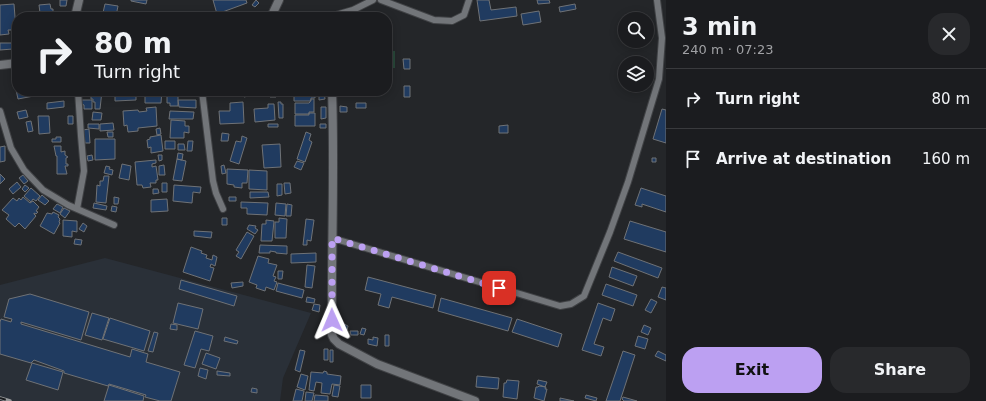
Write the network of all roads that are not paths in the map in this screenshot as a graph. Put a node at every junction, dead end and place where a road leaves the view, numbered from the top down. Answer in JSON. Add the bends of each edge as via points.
{"nodes":[{"id":1,"x":78,"y":0,"type":"edge"},
{"id":2,"x":279,"y":0,"type":"edge"},
{"id":3,"x":373,"y":0,"type":"edge"},
{"id":4,"x":381,"y":0,"type":"edge"},
{"id":5,"x":469,"y":0,"type":"edge"},
{"id":6,"x":657,"y":0,"type":"edge"},
{"id":7,"x":76,"y":12,"type":"edge"},
{"id":8,"x":273,"y":12,"type":"edge"},
{"id":9,"x":346,"y":12,"type":"edge"},
{"id":10,"x":12,"y":64,"type":"edge"},
{"id":11,"x":0,"y":65,"type":"edge"},
{"id":12,"x":78,"y":96,"type":"edge"},
{"id":13,"x":203,"y":96,"type":"edge"},
{"id":14,"x":332,"y":96,"type":"edge"},
{"id":15,"x":0,"y":111,"type":"edge"},
{"id":16,"x":223,"y":208,"type":"dead end"},
{"id":17,"x":77,"y":209,"type":"junction"},
{"id":18,"x":114,"y":225,"type":"dead end"},
{"id":19,"x":332,"y":238,"type":"junction"},
{"id":20,"x":475,"y":401,"type":"edge"}],
"edges":[{"from":1,"to":7,"type":"street"},
{"from":2,"to":8,"type":"street"},
{"from":3,"to":9,"type":"street"},
{"from":4,"to":5,"type":"street","via":[[434,20],[452,21],[464,15]]},
{"from":6,"to":19,"type":"street","via":[[662,38],[659,78],[628,182],[584,296],[571,304],[560,306]]},
{"from":10,"to":11,"type":"street"},
{"from":12,"to":17,"type":"street","via":[[84,171]]},
{"from":13,"to":16,"type":"street","via":[[213,181]]},
{"from":14,"to":19,"type":"street"},
{"from":15,"to":17,"type":"street","via":[[11,148],[24,170],[43,190]]},
{"from":17,"to":18,"type":"street"},
{"from":19,"to":20,"type":"street","via":[[331,298],[334,339],[377,364]]}]}
